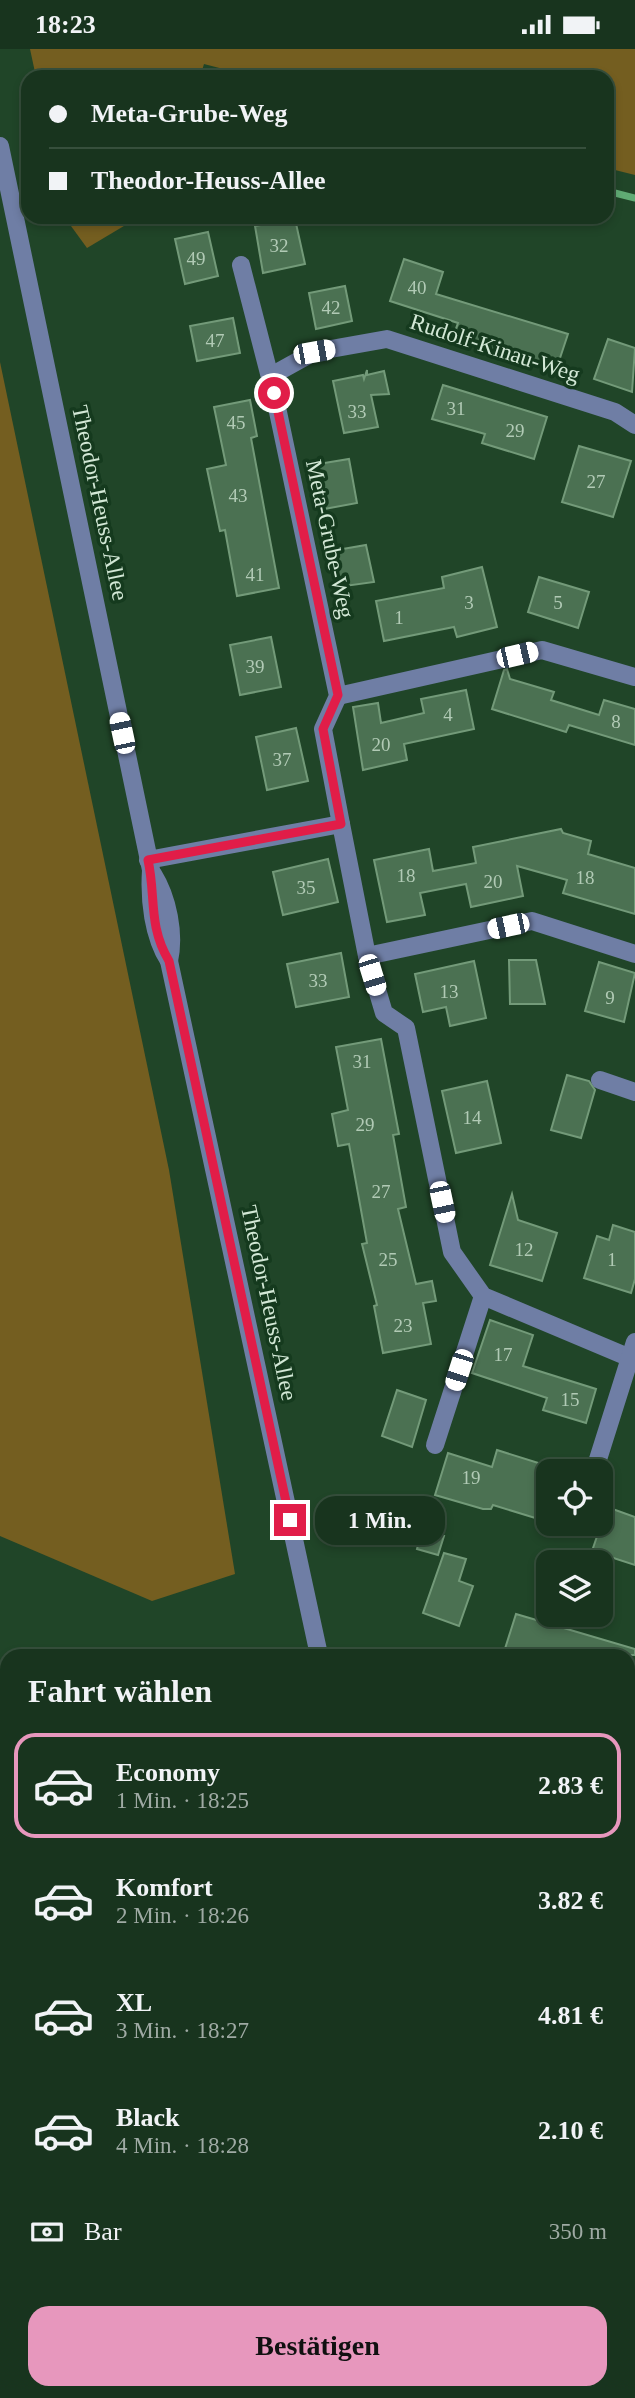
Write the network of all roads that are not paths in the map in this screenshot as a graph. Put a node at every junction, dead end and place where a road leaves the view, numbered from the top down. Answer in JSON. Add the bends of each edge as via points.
{"nodes":[{"id":1,"x":0,"y":146,"type":"edge"},
{"id":2,"x":241,"y":265,"type":"dead end"},
{"id":3,"x":274,"y":393,"type":"junction"},
{"id":4,"x":635,"y":425,"type":"edge"},
{"id":5,"x":635,"y":677,"type":"edge"},
{"id":6,"x":338,"y":695,"type":"junction"},
{"id":7,"x":341,"y":824,"type":"junction"},
{"id":8,"x":149,"y":865,"type":"junction"},
{"id":9,"x":635,"y":954,"type":"edge"},
{"id":10,"x":366,"y":955,"type":"junction"},
{"id":11,"x":600,"y":1080,"type":"dead end"},
{"id":12,"x":635,"y":1092,"type":"edge"},
{"id":13,"x":483,"y":1296,"type":"junction"},
{"id":14,"x":633,"y":1354,"type":"edge"},
{"id":15,"x":435,"y":1445,"type":"dead end"},
{"id":16,"x":598,"y":1459,"type":"edge"},
{"id":17,"x":317,"y":1649,"type":"edge"}],
"edges":[{"from":1,"to":8,"type":"street","name":"Theodor-Heuss-Allee"},
{"from":2,"to":3,"type":"street","name":"Meta-Grube-Weg"},
{"from":3,"to":4,"type":"street","name":"Rudolf-Kinau-Weg","via":[[278,372],[314,352],[387,338],[615,412]]},
{"from":3,"to":6,"type":"street","name":"Meta-Grube-Weg"},
{"from":5,"to":6,"type":"street","via":[[542,650]]},
{"from":6,"to":7,"type":"street","via":[[323,729]]},
{"from":7,"to":8,"type":"street"},
{"from":7,"to":10,"type":"street"},
{"from":8,"to":17,"type":"street","name":"Theodor-Heuss-Allee","via":[[160,946],[169,961]]},
{"from":9,"to":10,"type":"street","via":[[532,921]]},
{"from":10,"to":13,"type":"street","via":[[384,1013],[406,1028],[452,1252]]},
{"from":11,"to":12,"type":"street"},
{"from":13,"to":14,"type":"street"},
{"from":13,"to":15,"type":"street"},
{"from":14,"to":16,"type":"street"}]}
